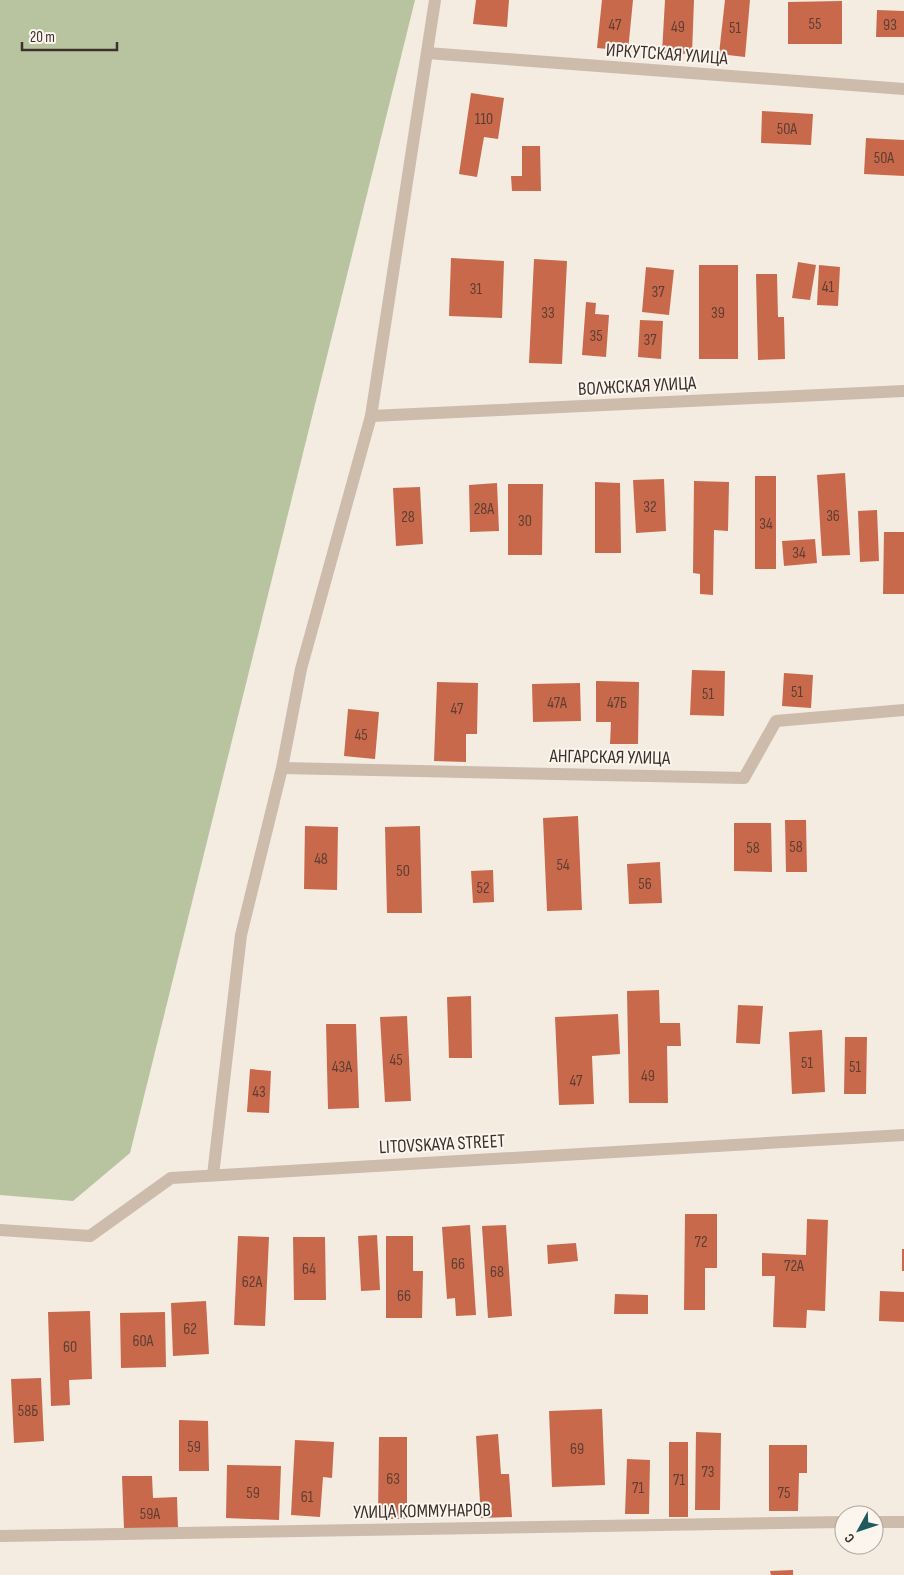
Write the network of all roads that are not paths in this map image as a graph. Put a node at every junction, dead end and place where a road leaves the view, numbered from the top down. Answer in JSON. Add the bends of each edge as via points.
{"nodes":[{"id":1,"x":436,"y":0,"type":"edge"},
{"id":2,"x":427,"y":53,"type":"junction"},
{"id":3,"x":904,"y":89,"type":"edge"},
{"id":4,"x":904,"y":391,"type":"edge"},
{"id":5,"x":371,"y":416,"type":"junction"},
{"id":6,"x":904,"y":710,"type":"edge"},
{"id":7,"x":282,"y":768,"type":"junction"},
{"id":8,"x":904,"y":1135,"type":"edge"},
{"id":9,"x":214,"y":1175,"type":"junction"},
{"id":10,"x":0,"y":1230,"type":"edge"},
{"id":11,"x":834,"y":1522,"type":"edge"},
{"id":12,"x":884,"y":1522,"type":"edge"},
{"id":13,"x":904,"y":1522,"type":"edge"},
{"id":14,"x":0,"y":1536,"type":"edge"}],
"edges":[{"from":1,"to":2,"type":"street"},
{"from":2,"to":3,"type":"street","name":"ИРКУТСКАЯ УЛИЦА"},
{"from":2,"to":5,"type":"street"},
{"from":4,"to":5,"type":"street","name":"ВОЛЖСКАЯ УЛИЦА"},
{"from":5,"to":7,"type":"street","via":[[301,669]]},
{"from":6,"to":7,"type":"street","name":"АНГАРСКАЯ УЛИЦА","via":[[776,720],[744,778]]},
{"from":7,"to":9,"type":"street","via":[[241,935]]},
{"from":8,"to":9,"type":"street","name":"LITOVSKAYA STREET"},
{"from":9,"to":10,"type":"street","name":"LITOVSKAYA STREET","via":[[172,1178],[90,1236]]},
{"from":11,"to":14,"type":"street","name":"УЛИЦА КОММУНАРОВ"},
{"from":12,"to":13,"type":"street"}]}
